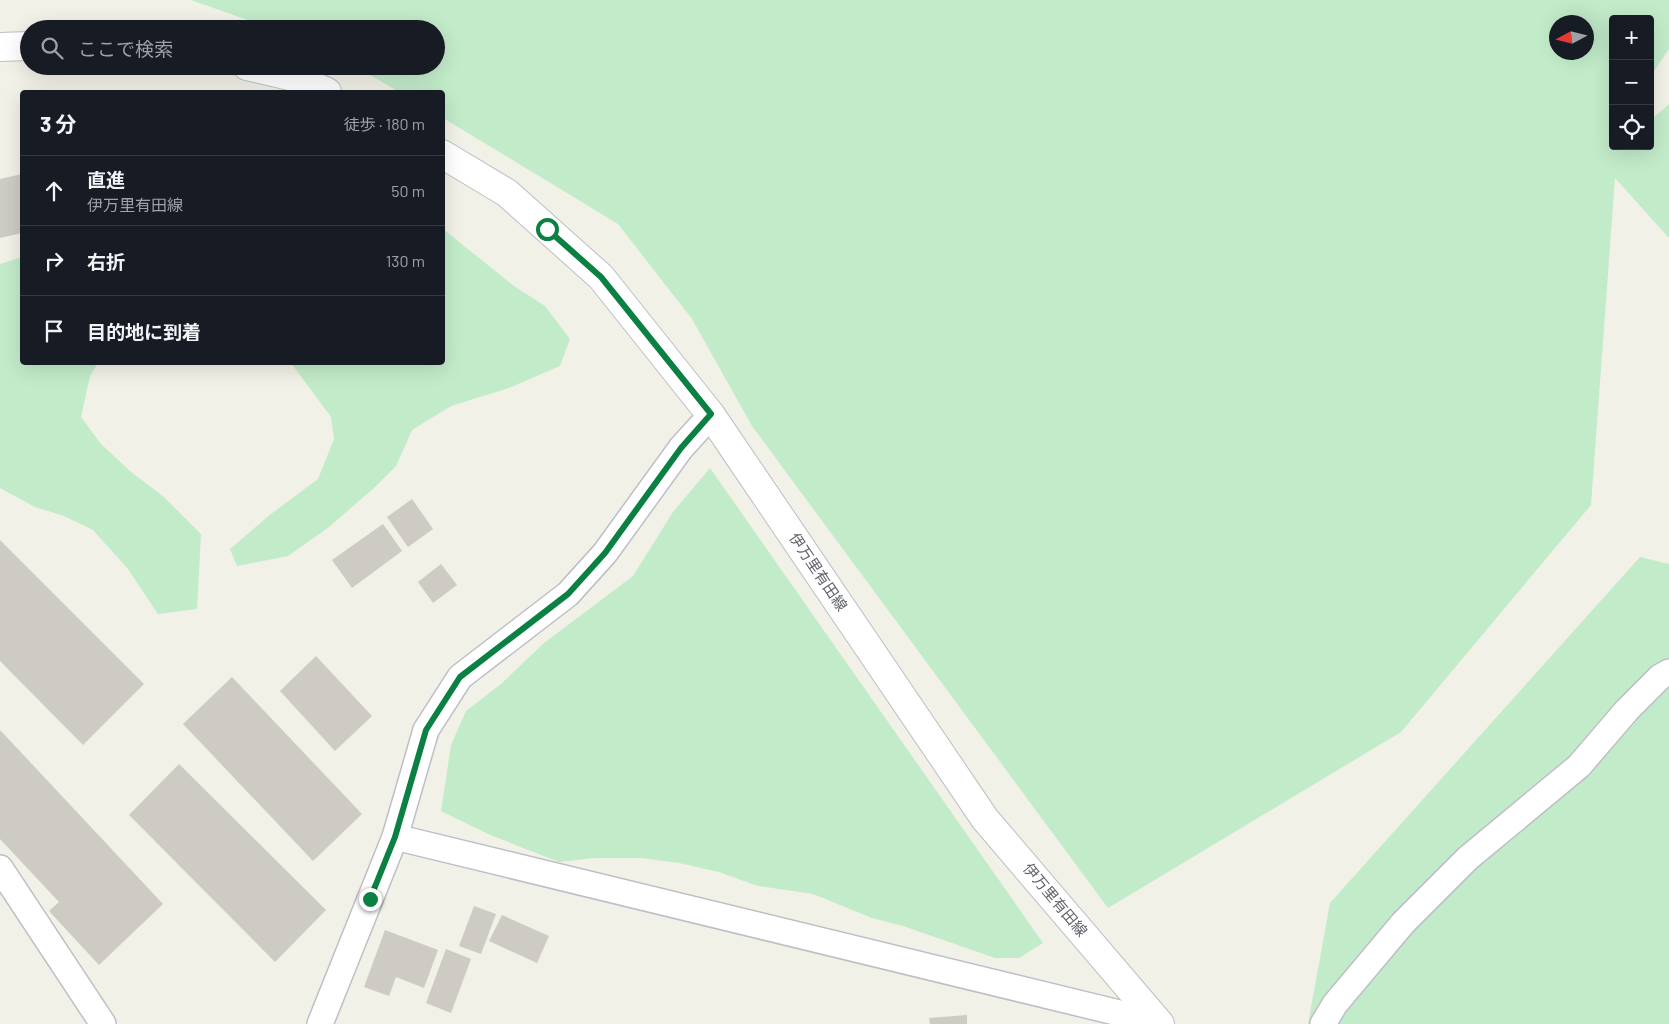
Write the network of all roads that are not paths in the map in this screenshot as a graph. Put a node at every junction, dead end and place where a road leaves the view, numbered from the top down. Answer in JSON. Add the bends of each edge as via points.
{"nodes":[{"id":1,"x":20,"y":46,"type":"edge"},
{"id":2,"x":0,"y":47,"type":"edge"},
{"id":3,"x":285,"y":75,"type":"edge"},
{"id":4,"x":323,"y":90,"type":"edge"},
{"id":5,"x":445,"y":156,"type":"edge"},
{"id":6,"x":711,"y":414,"type":"junction"},
{"id":7,"x":1669,"y":672,"type":"edge"},
{"id":8,"x":395,"y":837,"type":"junction"},
{"id":9,"x":0,"y":868,"type":"edge"},
{"id":10,"x":103,"y":1024,"type":"edge"},
{"id":11,"x":320,"y":1024,"type":"edge"},
{"id":12,"x":1160,"y":1024,"type":"edge"},
{"id":13,"x":1323,"y":1024,"type":"edge"}],
"edges":[{"from":1,"to":2,"type":"main road"},
{"from":3,"to":4,"type":"main road"},
{"from":5,"to":6,"type":"main road","name":"伊万里有田線","via":[[506,193],[601,277]]},
{"from":6,"to":8,"type":"street","via":[[681,448],[605,553],[568,594],[460,677],[426,730]]},
{"from":6,"to":12,"type":"main road","name":"伊万里有田線","via":[[985,819]]},
{"from":7,"to":13,"type":"street","via":[[1627,710],[1579,766],[1468,858],[1403,923],[1335,1004]]},
{"from":8,"to":11,"type":"street"},
{"from":8,"to":12,"type":"street"},
{"from":9,"to":10,"type":"street"}]}
